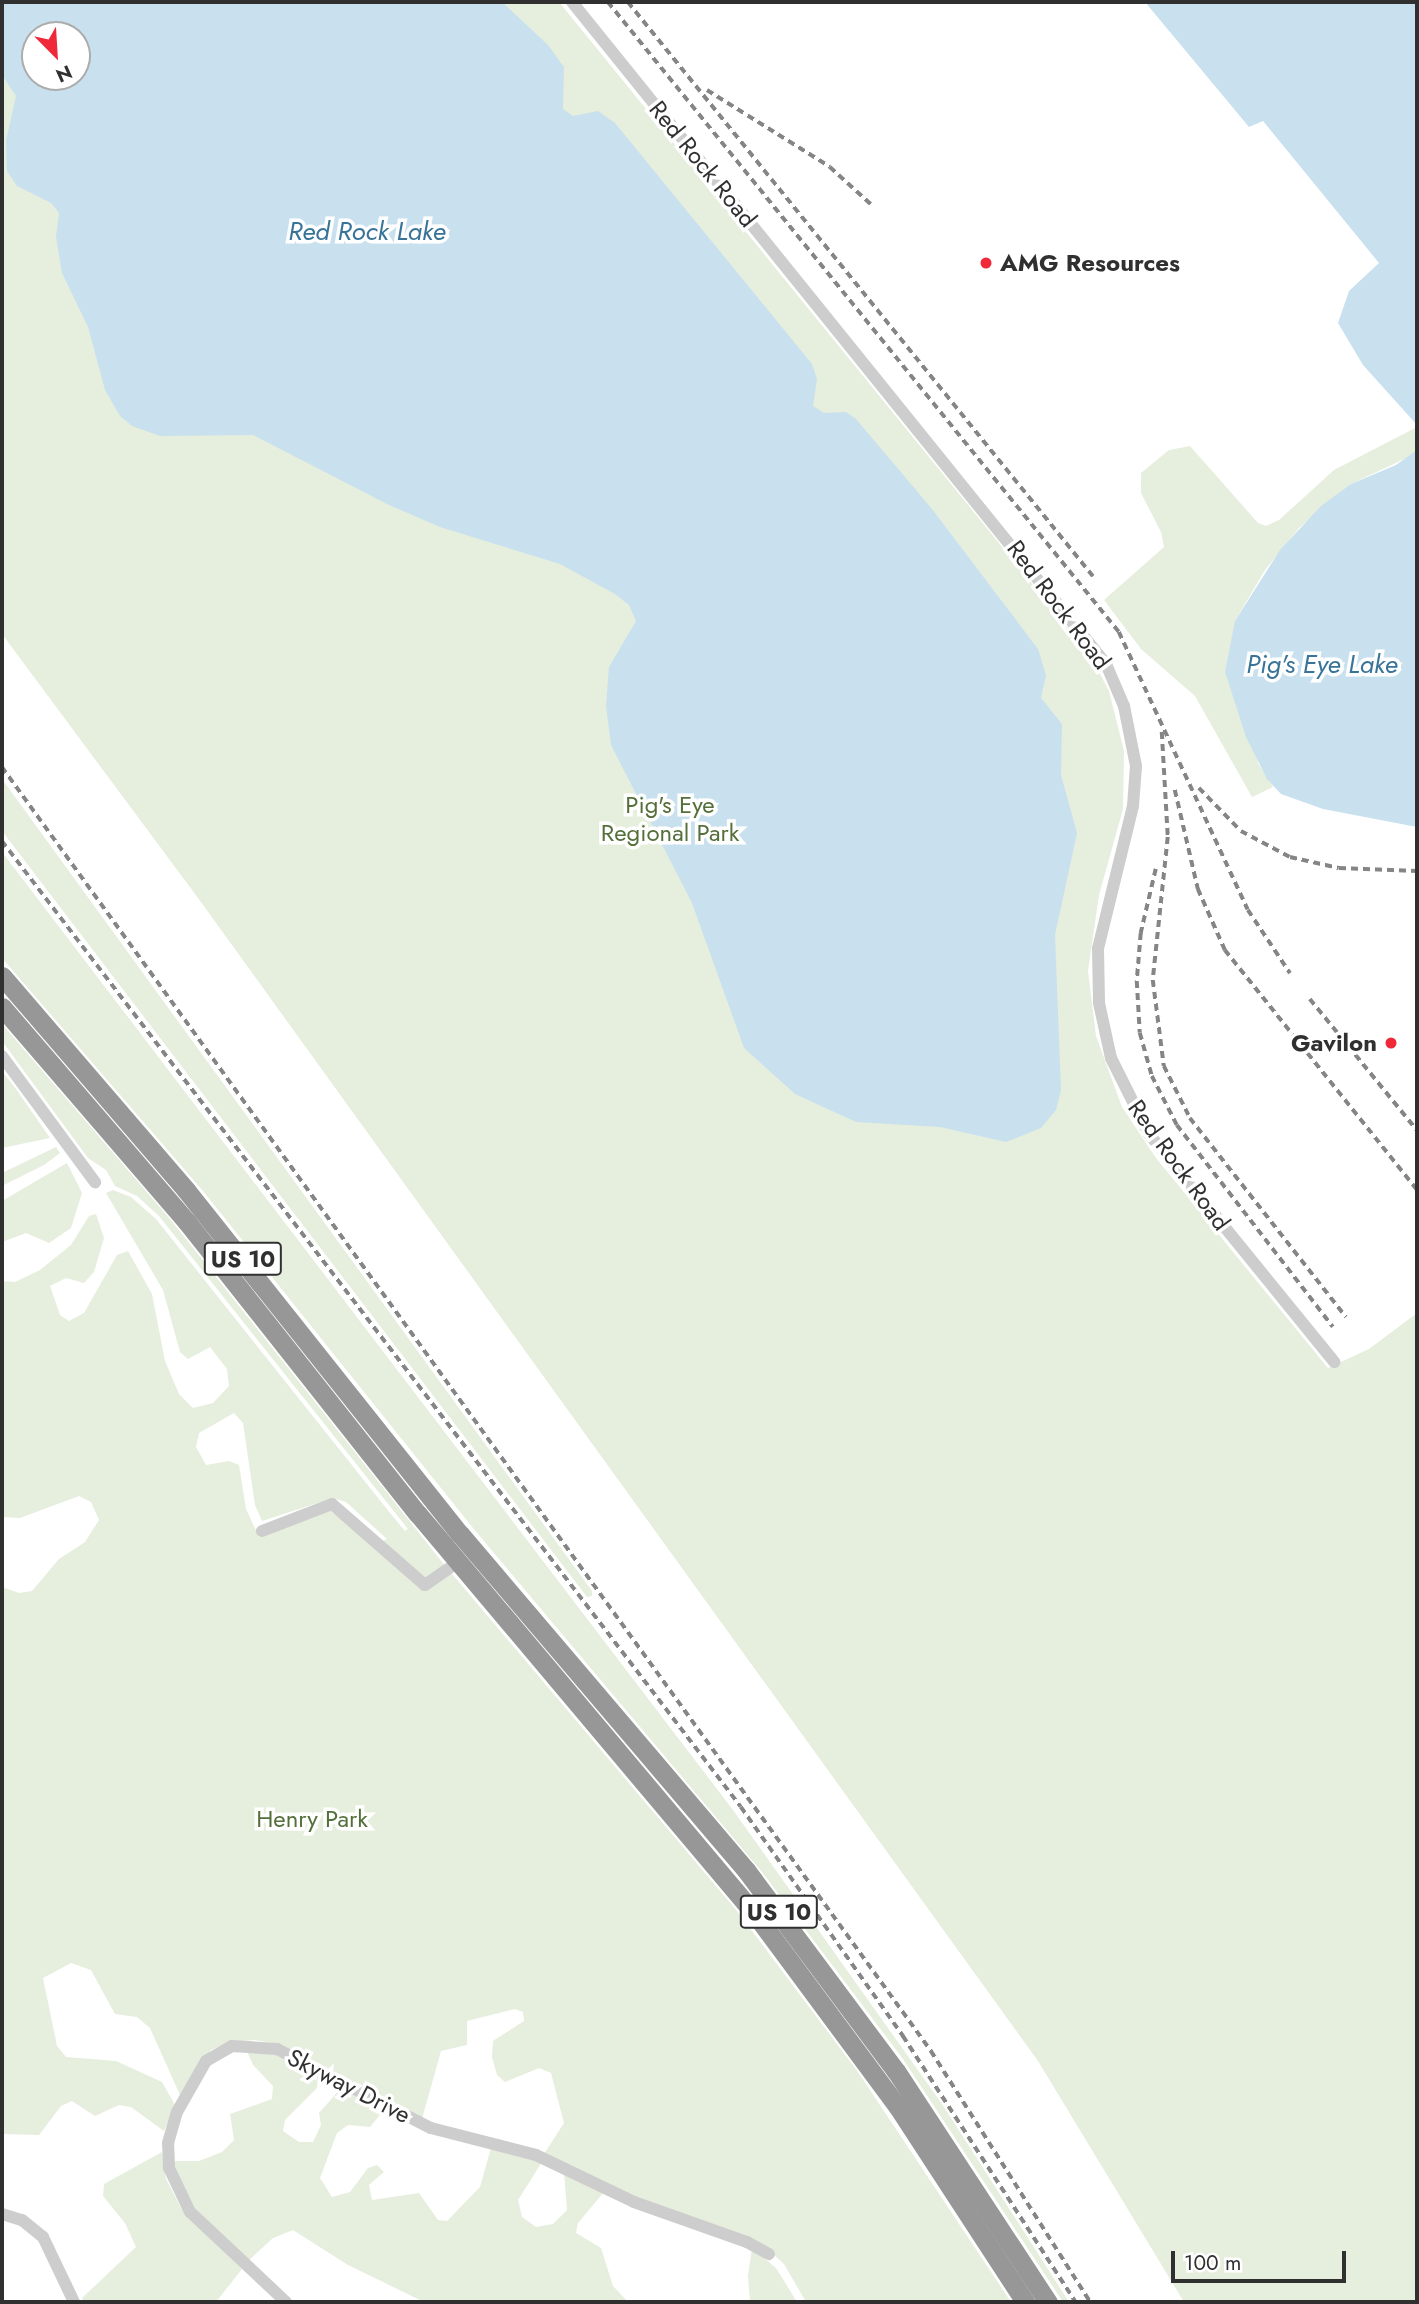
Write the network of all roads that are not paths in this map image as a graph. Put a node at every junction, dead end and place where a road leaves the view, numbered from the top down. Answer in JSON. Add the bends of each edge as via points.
{"nodes":[{"id":1,"x":572,"y":2,"type":"edge"},
{"id":2,"x":2,"y":976,"type":"edge"},
{"id":3,"x":2,"y":1007,"type":"edge"},
{"id":4,"x":2,"y":1056,"type":"edge"},
{"id":5,"x":95,"y":1182,"type":"dead end"},
{"id":6,"x":1334,"y":1362,"type":"dead end"},
{"id":7,"x":261,"y":1531,"type":"dead end"},
{"id":8,"x":466,"y":1556,"type":"junction"},
{"id":9,"x":2,"y":2214,"type":"edge"},
{"id":10,"x":769,"y":2254,"type":"dead end"},
{"id":11,"x":74,"y":2302,"type":"edge"},
{"id":12,"x":286,"y":2302,"type":"edge"},
{"id":13,"x":1025,"y":2302,"type":"edge"},
{"id":14,"x":1048,"y":2302,"type":"edge"}],
"edges":[{"from":1,"to":6,"type":"street","name":"Red Rock Road","via":[[1106,664],[1128,720],[1136,778],[1097,949],[1098,1003],[1111,1058],[1130,1101],[1157,1144]]},
{"from":2,"to":8,"type":"highway","number":"US 10","via":[[202,1209]]},
{"from":3,"to":8,"type":"highway","number":"US 10"},
{"from":4,"to":5,"type":"street"},
{"from":7,"to":8,"type":"street","via":[[332,1504],[424,1584]]},
{"from":8,"to":13,"type":"highway","number":"US 10","via":[[775,1940],[898,2108]]},
{"from":8,"to":14,"type":"highway","number":"US 10","via":[[687,1800],[814,1958],[941,2135]]},
{"from":9,"to":11,"type":"street","via":[[22,2220],[43,2237]]},
{"from":10,"to":12,"type":"street","name":"Skyway Drive","via":[[717,2230],[653,2210],[536,2155],[431,2128],[277,2049],[232,2046],[206,2061],[177,2112],[168,2143],[169,2168],[190,2212]]}]}
